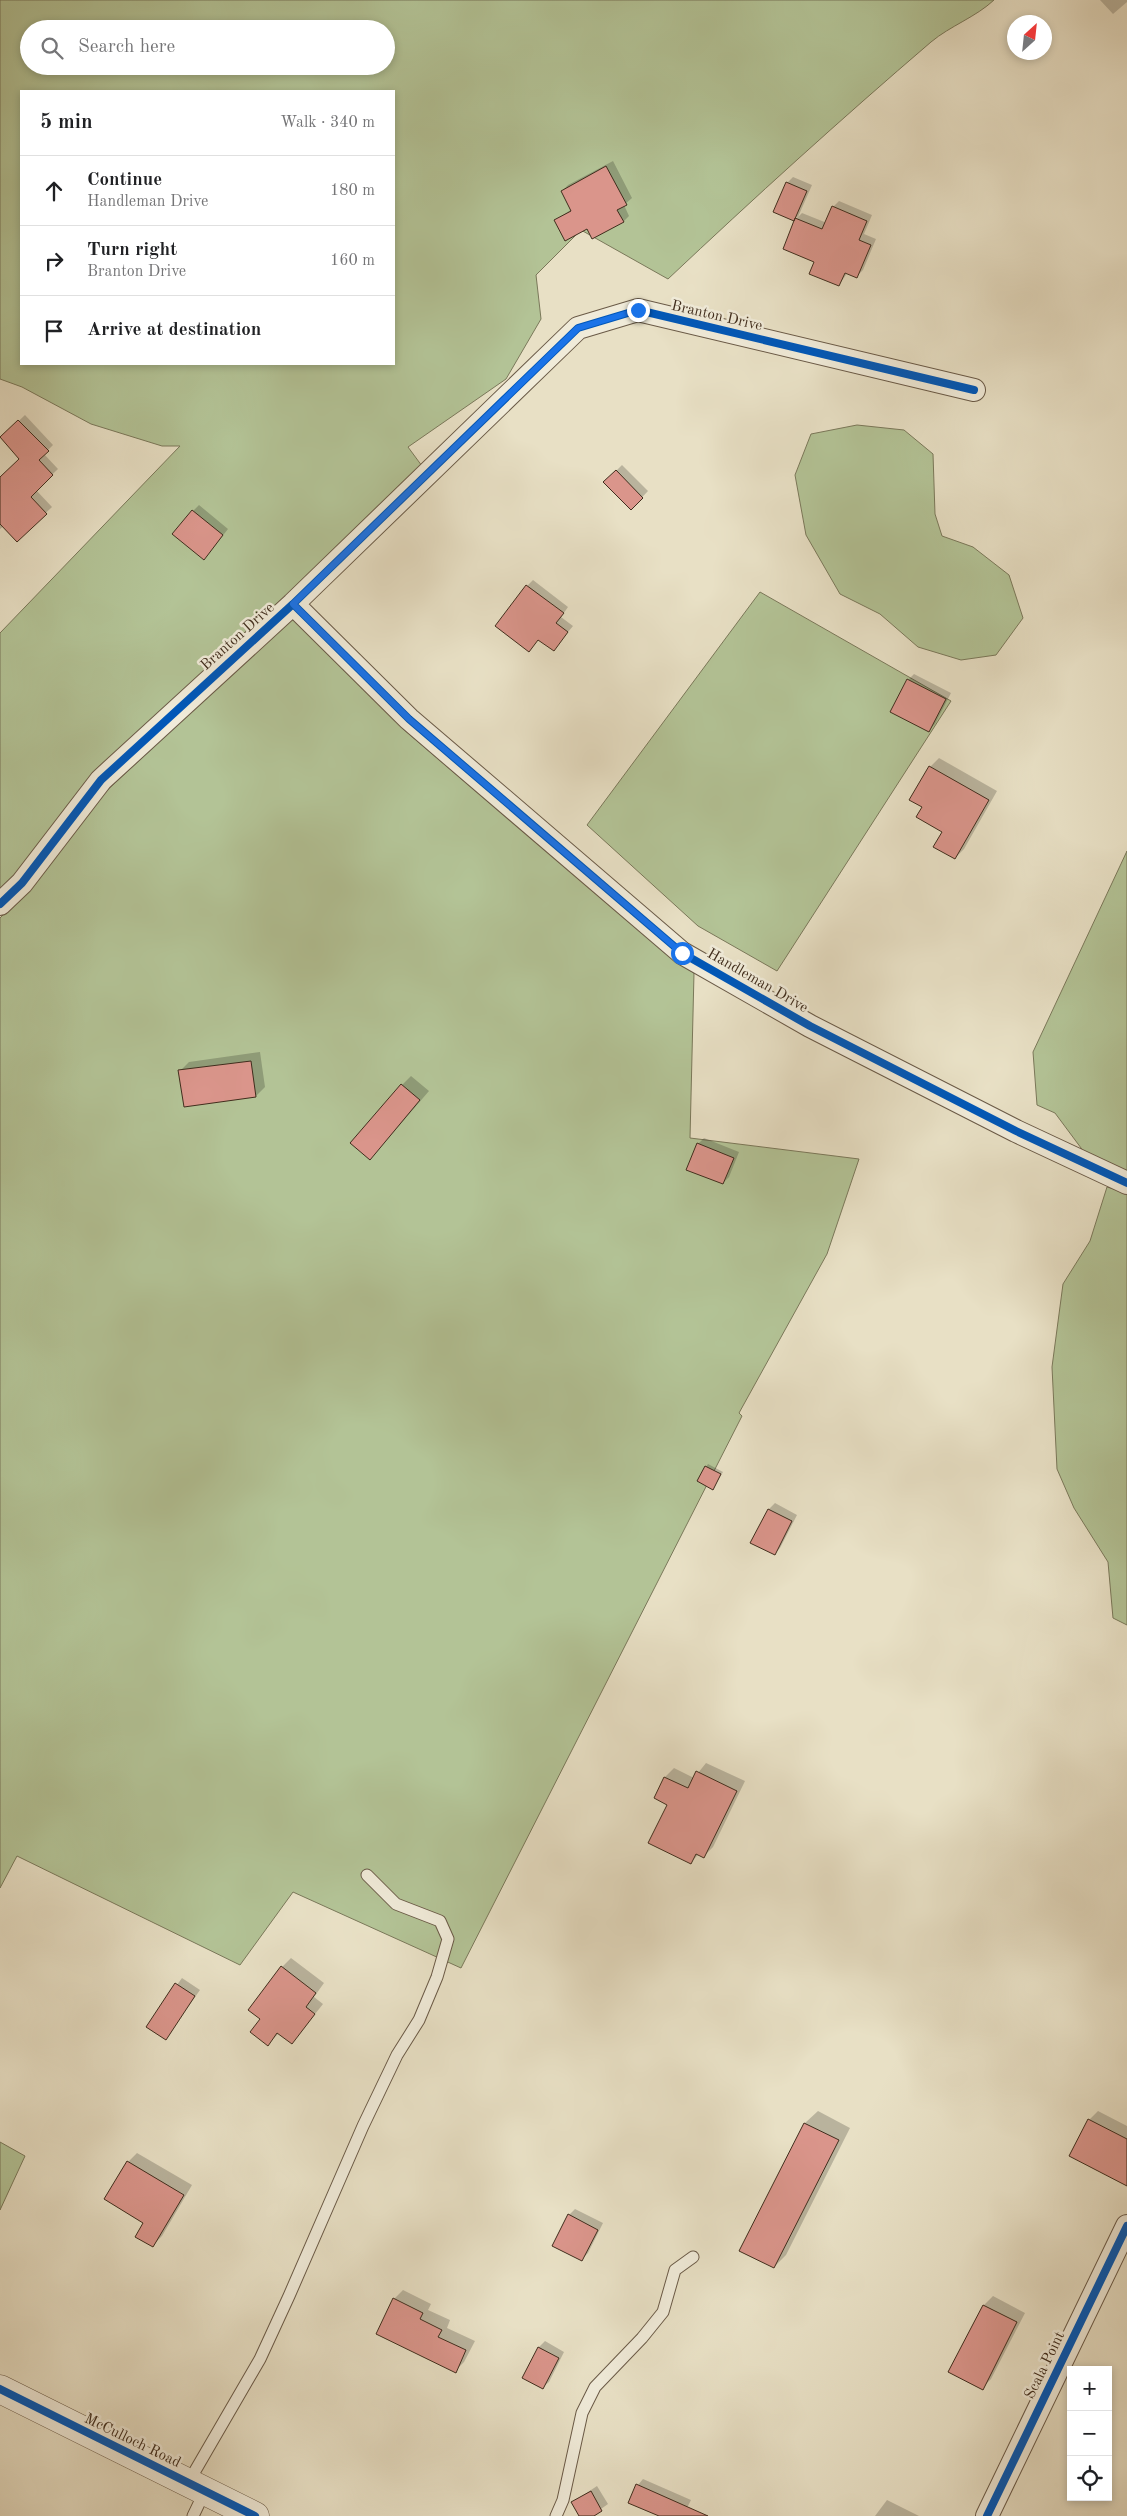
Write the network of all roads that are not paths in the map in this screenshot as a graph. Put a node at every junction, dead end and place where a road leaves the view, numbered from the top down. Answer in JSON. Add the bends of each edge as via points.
{"nodes":[{"id":1,"x":974,"y":390,"type":"dead end"},
{"id":2,"x":293,"y":604,"type":"junction"},
{"id":3,"x":0,"y":904,"type":"edge"},
{"id":4,"x":1127,"y":1183,"type":"edge"},
{"id":5,"x":367,"y":1875,"type":"dead end"},
{"id":6,"x":1127,"y":2226,"type":"edge"},
{"id":7,"x":693,"y":2257,"type":"dead end"},
{"id":8,"x":0,"y":2389,"type":"edge"},
{"id":9,"x":197,"y":2487,"type":"junction"},
{"id":10,"x":193,"y":2516,"type":"edge"},
{"id":11,"x":254,"y":2516,"type":"edge"},
{"id":12,"x":556,"y":2516,"type":"edge"},
{"id":13,"x":986,"y":2516,"type":"edge"}],
"edges":[{"from":1,"to":2,"type":"street","name":"Branton Drive","via":[[638,310],[578,328]]},
{"from":2,"to":3,"type":"street","name":"Branton Drive","via":[[101,780],[22,883]]},
{"from":2,"to":4,"type":"street","name":"Handleman Drive","via":[[409,719],[682,953],[810,1026],[1016,1131]]},
{"from":5,"to":9,"type":"lane","via":[[396,1904],[440,1921],[448,1939],[419,2020],[397,2054],[290,2296]]},
{"from":6,"to":13,"type":"street","name":"Scala Point"},
{"from":7,"to":12,"type":"lane","via":[[675,2270],[663,2312],[595,2387],[582,2413],[563,2500]]},
{"from":8,"to":9,"type":"street","name":"McCulloch Road"},
{"from":9,"to":10,"type":"lane"},
{"from":9,"to":11,"type":"street","name":"McCulloch Road"}]}
